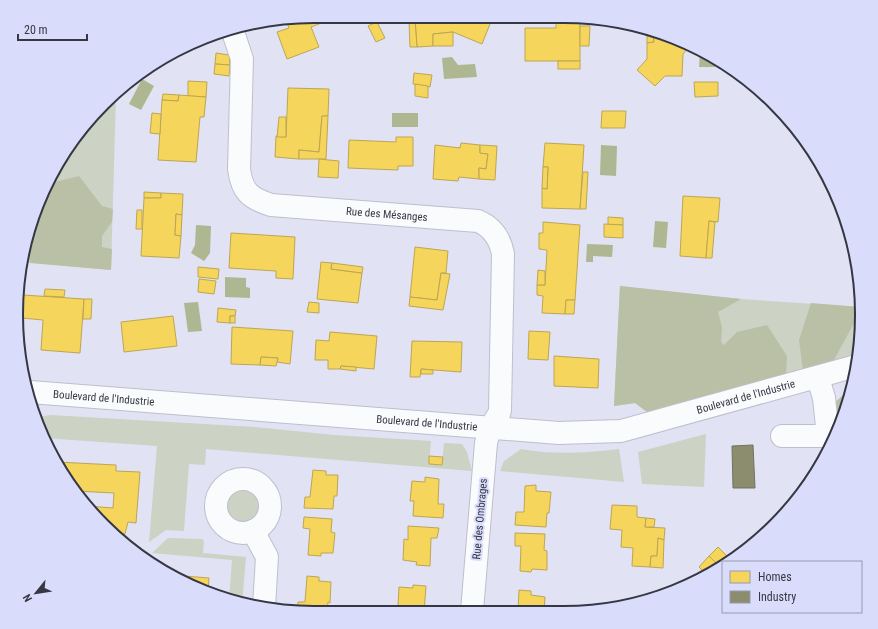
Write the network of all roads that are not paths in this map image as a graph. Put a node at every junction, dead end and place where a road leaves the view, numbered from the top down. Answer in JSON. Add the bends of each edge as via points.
{"nodes":[{"id":1,"x":234,"y":34,"type":"edge"},
{"id":2,"x":850,"y":368,"type":"edge"},
{"id":3,"x":818,"y":378,"type":"junction"},
{"id":4,"x":34,"y":392,"type":"edge"},
{"id":5,"x":490,"y":428,"type":"junction"},
{"id":6,"x":830,"y":432,"type":"edge"},
{"id":7,"x":782,"y":436,"type":"dead end"},
{"id":8,"x":828,"y":436,"type":"edge"},
{"id":9,"x":253,"y":531,"type":"dead end"},
{"id":10,"x":264,"y":601,"type":"edge"},
{"id":11,"x":472,"y":606,"type":"edge"}],
"edges":[{"from":1,"to":5,"type":"street","name":"Rue des Mésanges","via":[[242,59],[238,169],[241,182],[248,194],[259,202],[271,205],[478,221],[488,226],[496,235],[503,254],[500,410]]},
{"from":2,"to":3,"type":"street","name":"Boulevard de l'Industrie"},
{"from":3,"to":5,"type":"street","name":"Boulevard de l'Industrie","via":[[621,431],[559,433]]},
{"from":3,"to":6,"type":"street"},
{"from":4,"to":5,"type":"street","name":"Boulevard de l'Industrie"},
{"from":5,"to":11,"type":"street","name":"Rue des Ombrages","via":[[486,443]]},
{"from":7,"to":8,"type":"street"},
{"from":9,"to":10,"type":"street","via":[[267,557]]}]}
